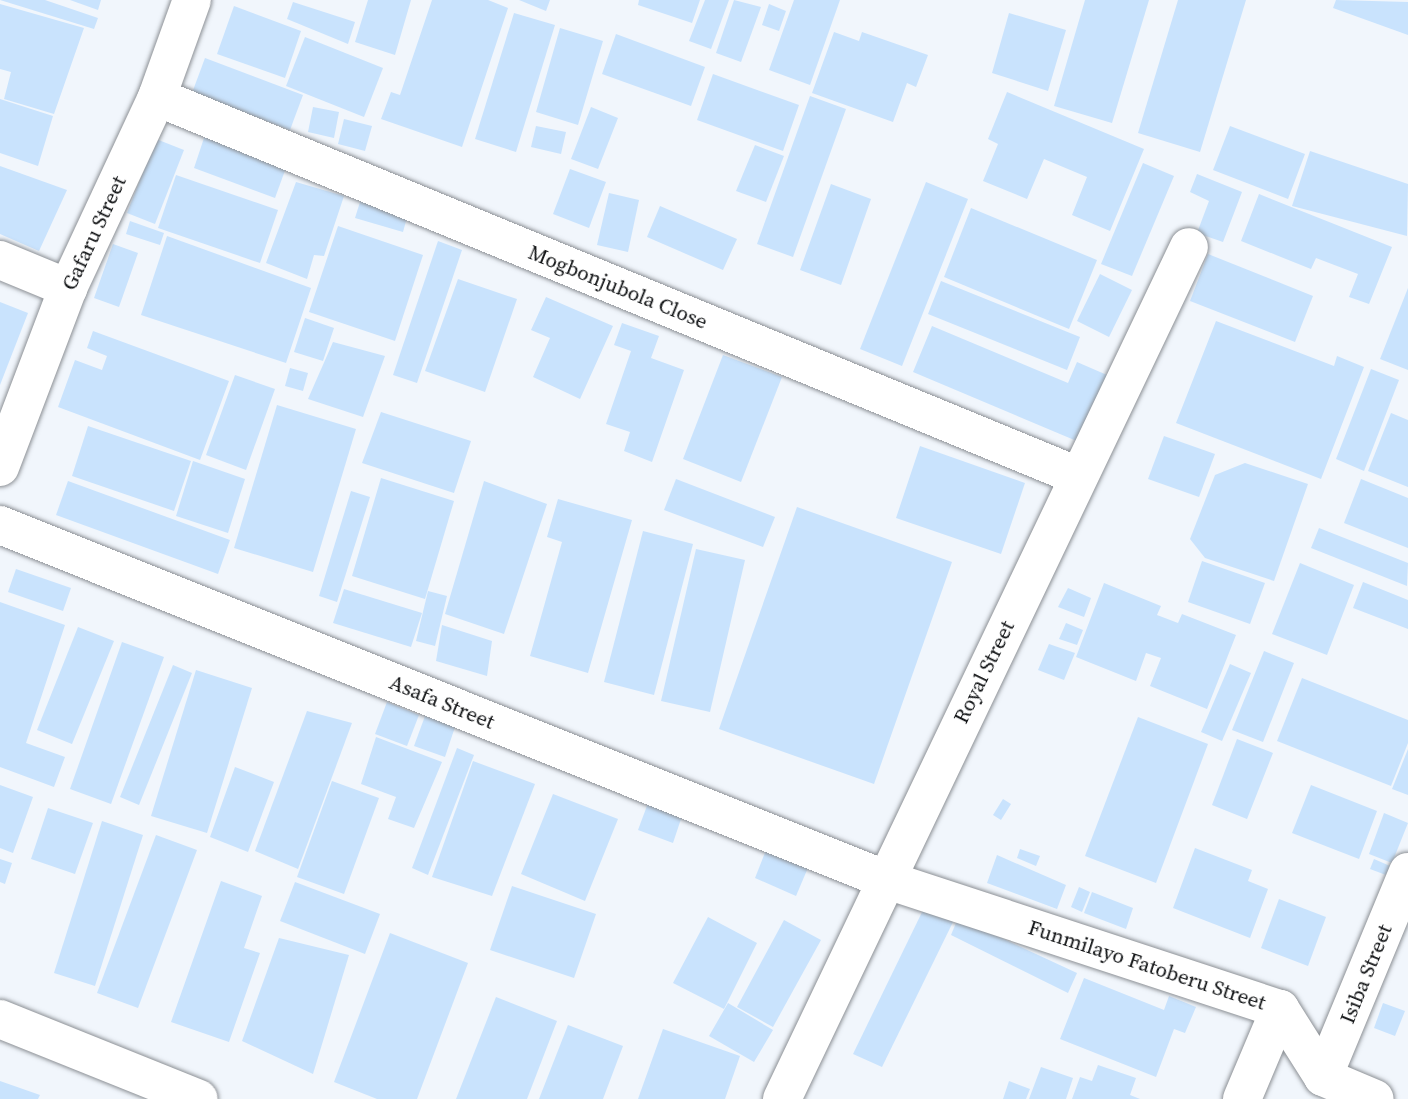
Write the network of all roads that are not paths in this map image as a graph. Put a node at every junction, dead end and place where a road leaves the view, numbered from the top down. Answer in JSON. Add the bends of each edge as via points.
{"nodes":[{"id":1,"x":192,"y":0,"type":"edge"},
{"id":2,"x":157,"y":97,"type":"junction"},
{"id":3,"x":1188,"y":247,"type":"dead end"},
{"id":4,"x":0,"y":260,"type":"edge"},
{"id":5,"x":68,"y":288,"type":"junction"},
{"id":6,"x":0,"y":467,"type":"edge"},
{"id":7,"x":1078,"y":477,"type":"junction"},
{"id":8,"x":0,"y":525,"type":"edge"},
{"id":9,"x":1408,"y":872,"type":"edge"},
{"id":10,"x":884,"y":879,"type":"junction"},
{"id":11,"x":1280,"y":1009,"type":"junction"},
{"id":12,"x":0,"y":1019,"type":"edge"},
{"id":13,"x":1323,"y":1077,"type":"junction"},
{"id":14,"x":199,"y":1099,"type":"edge"},
{"id":15,"x":782,"y":1099,"type":"edge"},
{"id":16,"x":1242,"y":1099,"type":"edge"},
{"id":17,"x":1375,"y":1099,"type":"edge"}],
"edges":[{"from":1,"to":2,"type":"street","name":"Gafaru Street"},
{"from":2,"to":5,"type":"street","name":"Gafaru Street"},
{"from":2,"to":7,"type":"street","name":"Mogbonjubola Close"},
{"from":3,"to":7,"type":"street","name":"Royal Street"},
{"from":4,"to":5,"type":"street"},
{"from":5,"to":6,"type":"street","name":"Gafaru Street"},
{"from":7,"to":10,"type":"street","name":"Royal Street"},
{"from":8,"to":10,"type":"street","name":"Asafa Street"},
{"from":9,"to":13,"type":"street","name":"Isiba Street"},
{"from":10,"to":11,"type":"street","name":"Funmilayo Fatoberu Street"},
{"from":10,"to":15,"type":"street","name":"Royal Street"},
{"from":11,"to":13,"type":"street","name":"Funmilayo Fatoberu Street"},
{"from":11,"to":16,"type":"street"},
{"from":12,"to":14,"type":"street"},
{"from":13,"to":17,"type":"street"}]}
